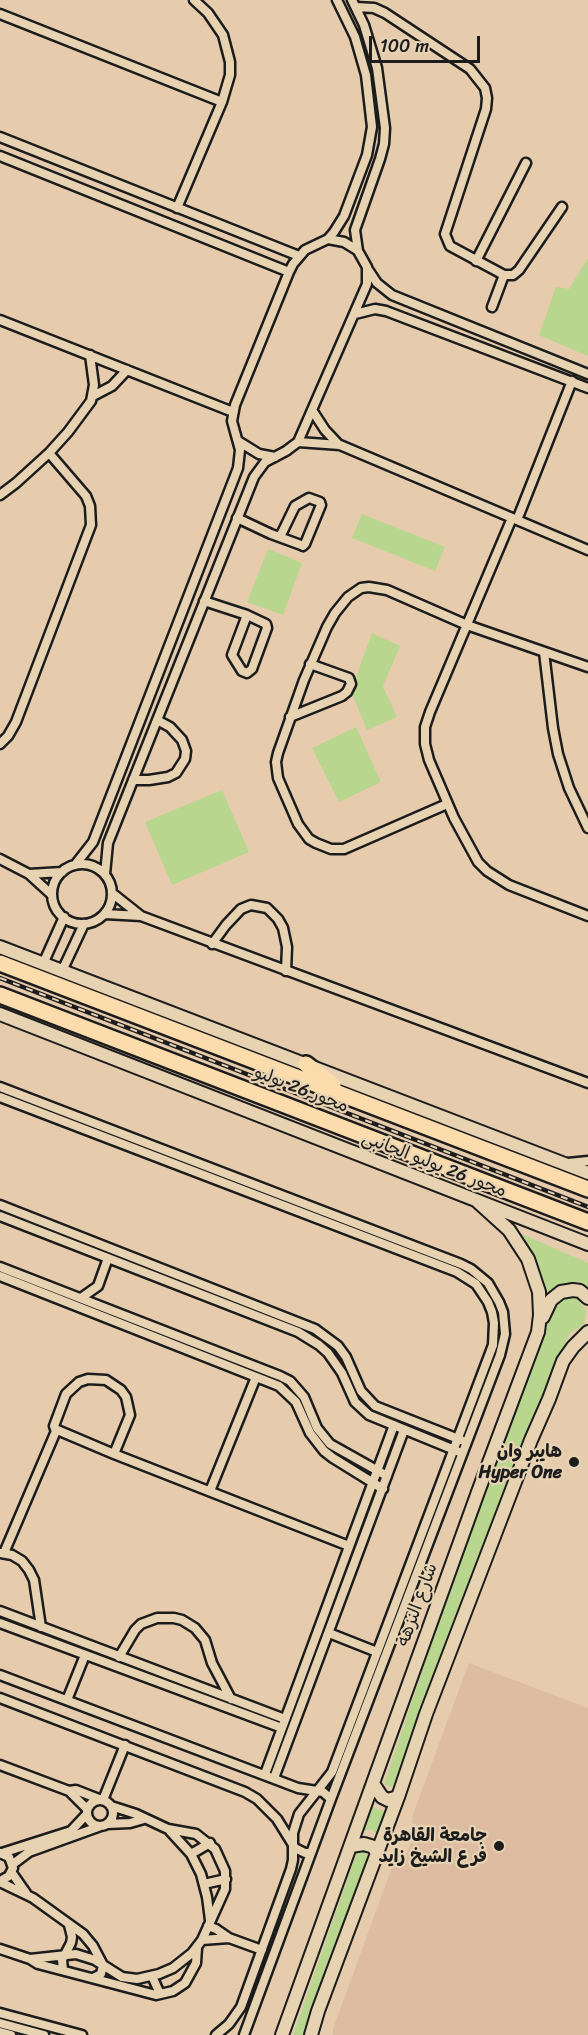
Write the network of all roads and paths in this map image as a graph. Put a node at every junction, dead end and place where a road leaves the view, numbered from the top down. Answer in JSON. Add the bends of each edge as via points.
{"nodes":[{"id":1,"x":194,"y":0,"type":"edge"},
{"id":2,"x":337,"y":0,"type":"edge"},
{"id":3,"x":354,"y":4,"type":"edge"},
{"id":4,"x":0,"y":14,"type":"edge"},
{"id":5,"x":222,"y":102,"type":"junction"},
{"id":6,"x":0,"y":137,"type":"edge"},
{"id":7,"x":0,"y":156,"type":"edge"},
{"id":8,"x":526,"y":163,"type":"dead end"},
{"id":9,"x":562,"y":207,"type":"dead end"},
{"id":10,"x":177,"y":208,"type":"junction"},
{"id":11,"x":344,"y":216,"type":"junction"},
{"id":12,"x":357,"y":221,"type":"junction"},
{"id":13,"x":328,"y":239,"type":"junction"},
{"id":14,"x":358,"y":251,"type":"junction"},
{"id":15,"x":299,"y":256,"type":"junction"},
{"id":16,"x":476,"y":261,"type":"junction"},
{"id":17,"x":367,"y":267,"type":"junction"},
{"id":18,"x":289,"y":272,"type":"junction"},
{"id":19,"x":504,"y":275,"type":"junction"},
{"id":20,"x":408,"y":302,"type":"junction"},
{"id":21,"x":492,"y":307,"type":"dead end"},
{"id":22,"x":355,"y":314,"type":"junction"},
{"id":23,"x":403,"y":316,"type":"junction"},
{"id":24,"x":0,"y":320,"type":"edge"},
{"id":25,"x":90,"y":355,"type":"junction"},
{"id":26,"x":127,"y":370,"type":"junction"},
{"id":27,"x":588,"y":374,"type":"edge"},
{"id":28,"x":572,"y":381,"type":"junction"},
{"id":29,"x":588,"y":388,"type":"edge"},
{"id":30,"x":93,"y":396,"type":"junction"},
{"id":31,"x":312,"y":410,"type":"junction"},
{"id":32,"x":233,"y":412,"type":"junction"},
{"id":33,"x":238,"y":441,"type":"junction"},
{"id":34,"x":298,"y":442,"type":"junction"},
{"id":35,"x":340,"y":445,"type":"junction"},
{"id":36,"x":50,"y":453,"type":"junction"},
{"id":37,"x":274,"y":457,"type":"junction"},
{"id":38,"x":0,"y":495,"type":"edge"},
{"id":39,"x":237,"y":518,"type":"junction"},
{"id":40,"x":514,"y":519,"type":"junction"},
{"id":41,"x":280,"y":537,"type":"junction"},
{"id":42,"x":588,"y":550,"type":"edge"},
{"id":43,"x":204,"y":601,"type":"junction"},
{"id":44,"x":247,"y":615,"type":"junction"},
{"id":45,"x":467,"y":625,"type":"junction"},
{"id":46,"x":544,"y":652,"type":"junction"},
{"id":47,"x":310,"y":664,"type":"junction"},
{"id":48,"x":588,"y":667,"type":"edge"},
{"id":49,"x":290,"y":717,"type":"junction"},
{"id":50,"x":157,"y":720,"type":"junction"},
{"id":51,"x":0,"y":744,"type":"edge"},
{"id":52,"x":133,"y":780,"type":"junction"},
{"id":53,"x":447,"y":804,"type":"junction"},
{"id":54,"x":588,"y":828,"type":"edge"},
{"id":55,"x":0,"y":859,"type":"edge"},
{"id":56,"x":75,"y":865,"type":"junction"},
{"id":57,"x":62,"y":872,"type":"junction"},
{"id":58,"x":29,"y":874,"type":"junction"},
{"id":59,"x":105,"y":874,"type":"junction"},
{"id":60,"x":112,"y":893,"type":"junction"},
{"id":61,"x":52,"y":895,"type":"junction"},
{"id":62,"x":105,"y":914,"type":"junction"},
{"id":63,"x":141,"y":916,"type":"junction"},
{"id":64,"x":588,"y":916,"type":"edge"},
{"id":65,"x":63,"y":917,"type":"junction"},
{"id":66,"x":84,"y":924,"type":"junction"},
{"id":67,"x":212,"y":944,"type":"junction"},
{"id":68,"x":0,"y":947,"type":"edge"},
{"id":69,"x":0,"y":963,"type":"edge"},
{"id":70,"x":43,"y":964,"type":"junction"},
{"id":71,"x":62,"y":971,"type":"junction"},
{"id":72,"x":286,"y":971,"type":"junction"},
{"id":73,"x":0,"y":995,"type":"edge"},
{"id":74,"x":0,"y":1014,"type":"edge"},
{"id":75,"x":306,"y":1064,"type":"junction"},
{"id":76,"x":588,"y":1083,"type":"edge"},
{"id":77,"x":0,"y":1087,"type":"edge"},
{"id":78,"x":348,"y":1096,"type":"junction"},
{"id":79,"x":0,"y":1097,"type":"edge"},
{"id":80,"x":588,"y":1161,"type":"edge"},
{"id":81,"x":564,"y":1164,"type":"junction"},
{"id":82,"x":588,"y":1173,"type":"edge"},
{"id":83,"x":588,"y":1189,"type":"edge"},
{"id":84,"x":477,"y":1202,"type":"junction"},
{"id":85,"x":0,"y":1205,"type":"edge"},
{"id":86,"x":0,"y":1216,"type":"edge"},
{"id":87,"x":588,"y":1222,"type":"edge"},
{"id":88,"x":588,"y":1244,"type":"edge"},
{"id":89,"x":108,"y":1258,"type":"junction"},
{"id":90,"x":0,"y":1267,"type":"edge"},
{"id":91,"x":469,"y":1273,"type":"junction"},
{"id":92,"x":0,"y":1276,"type":"edge"},
{"id":93,"x":98,"y":1286,"type":"junction"},
{"id":94,"x":81,"y":1298,"type":"junction"},
{"id":95,"x":588,"y":1298,"type":"edge"},
{"id":96,"x":108,"y":1309,"type":"junction"},
{"id":97,"x":538,"y":1332,"type":"junction"},
{"id":98,"x":586,"y":1336,"type":"edge"},
{"id":99,"x":256,"y":1377,"type":"junction"},
{"id":100,"x":394,"y":1425,"type":"junction"},
{"id":101,"x":404,"y":1430,"type":"junction"},
{"id":102,"x":56,"y":1431,"type":"junction"},
{"id":103,"x":457,"y":1438,"type":"junction"},
{"id":104,"x":467,"y":1442,"type":"junction"},
{"id":105,"x":453,"y":1449,"type":"junction"},
{"id":106,"x":463,"y":1453,"type":"junction"},
{"id":107,"x":114,"y":1454,"type":"junction"},
{"id":108,"x":377,"y":1471,"type":"junction"},
{"id":109,"x":387,"y":1476,"type":"junction"},
{"id":110,"x":373,"y":1483,"type":"junction"},
{"id":111,"x":382,"y":1489,"type":"junction"},
{"id":112,"x":210,"y":1491,"type":"junction"},
{"id":113,"x":349,"y":1546,"type":"junction"},
{"id":114,"x":2,"y":1553,"type":"edge"},
{"id":115,"x":0,"y":1611,"type":"edge"},
{"id":116,"x":0,"y":1623,"type":"edge"},
{"id":117,"x":41,"y":1627,"type":"junction"},
{"id":118,"x":329,"y":1633,"type":"junction"},
{"id":119,"x":376,"y":1652,"type":"junction"},
{"id":120,"x":85,"y":1655,"type":"junction"},
{"id":121,"x":119,"y":1657,"type":"junction"},
{"id":122,"x":0,"y":1675,"type":"edge"},
{"id":123,"x":0,"y":1698,"type":"edge"},
{"id":124,"x":231,"y":1699,"type":"junction"},
{"id":125,"x":67,"y":1700,"type":"junction"},
{"id":126,"x":285,"y":1719,"type":"junction"},
{"id":127,"x":282,"y":1728,"type":"junction"},
{"id":128,"x":125,"y":1745,"type":"junction"},
{"id":129,"x":0,"y":1765,"type":"edge"},
{"id":130,"x":265,"y":1774,"type":"junction"},
{"id":131,"x":274,"y":1778,"type":"junction"},
{"id":132,"x":374,"y":1785,"type":"junction"},
{"id":133,"x":69,"y":1791,"type":"junction"},
{"id":134,"x":316,"y":1792,"type":"junction"},
{"id":135,"x":398,"y":1797,"type":"junction"},
{"id":136,"x":331,"y":1799,"type":"junction"},
{"id":137,"x":101,"y":1800,"type":"junction"},
{"id":138,"x":111,"y":1806,"type":"junction"},
{"id":139,"x":87,"y":1812,"type":"junction"},
{"id":140,"x":144,"y":1819,"type":"junction"},
{"id":141,"x":104,"y":1825,"type":"junction"},
{"id":142,"x":168,"y":1829,"type":"junction"},
{"id":143,"x":58,"y":1839,"type":"junction"},
{"id":144,"x":292,"y":1842,"type":"junction"},
{"id":145,"x":210,"y":1844,"type":"junction"},
{"id":146,"x":351,"y":1846,"type":"junction"},
{"id":147,"x":376,"y":1852,"type":"junction"},
{"id":148,"x":1,"y":1853,"type":"edge"},
{"id":149,"x":311,"y":1853,"type":"junction"},
{"id":150,"x":191,"y":1854,"type":"junction"},
{"id":151,"x":12,"y":1868,"type":"junction"},
{"id":152,"x":226,"y":1879,"type":"junction"},
{"id":153,"x":0,"y":1882,"type":"edge"},
{"id":154,"x":204,"y":1884,"type":"junction"},
{"id":155,"x":26,"y":1893,"type":"junction"},
{"id":156,"x":209,"y":1923,"type":"junction"},
{"id":157,"x":69,"y":1925,"type":"junction"},
{"id":158,"x":229,"y":1938,"type":"junction"},
{"id":159,"x":199,"y":1944,"type":"junction"},
{"id":160,"x":0,"y":1949,"type":"edge"},
{"id":161,"x":262,"y":1950,"type":"junction"},
{"id":162,"x":66,"y":1954,"type":"junction"},
{"id":163,"x":30,"y":1959,"type":"junction"},
{"id":164,"x":179,"y":1963,"type":"junction"},
{"id":165,"x":103,"y":1965,"type":"junction"},
{"id":166,"x":63,"y":1970,"type":"junction"},
{"id":167,"x":152,"y":1976,"type":"junction"},
{"id":168,"x":190,"y":1977,"type":"junction"},
{"id":169,"x":93,"y":1978,"type":"junction"},
{"id":170,"x":160,"y":1994,"type":"junction"},
{"id":171,"x":0,"y":2013,"type":"edge"},
{"id":172,"x":0,"y":2023,"type":"edge"},
{"id":173,"x":0,"y":2032,"type":"edge"},
{"id":174,"x":11,"y":2035,"type":"edge"},
{"id":175,"x":44,"y":2035,"type":"edge"},
{"id":176,"x":82,"y":2035,"type":"edge"},
{"id":177,"x":216,"y":2035,"type":"edge"},
{"id":178,"x":244,"y":2035,"type":"edge"},
{"id":179,"x":282,"y":2035,"type":"edge"},
{"id":180,"x":311,"y":2035,"type":"edge"}],
"edges":[{"from":1,"to":5,"type":"street","via":[[224,35],[228,49],[230,75]]},
{"from":2,"to":11,"type":"street","via":[[362,58],[372,127],[367,155]]},
{"from":3,"to":12,"type":"street","via":[[372,46],[385,128],[380,159]]},
{"from":3,"to":16,"type":"street","via":[[385,13],[470,69],[485,88],[486,109],[445,234],[450,246]]},
{"from":4,"to":5,"type":"street"},
{"from":5,"to":10,"type":"street"},
{"from":6,"to":10,"type":"street"},
{"from":7,"to":18,"type":"street"},
{"from":8,"to":16,"type":"street"},
{"from":9,"to":19,"type":"street","via":[[519,270]]},
{"from":10,"to":15,"type":"street"},
{"from":11,"to":12,"type":"street","via":[[346,223]]},
{"from":11,"to":13,"type":"street"},
{"from":12,"to":14,"type":"street"},
{"from":13,"to":14,"type":"street","via":[[344,242]]},
{"from":13,"to":15,"type":"street"},
{"from":14,"to":17,"type":"street"},
{"from":15,"to":18,"type":"street"},
{"from":16,"to":19,"type":"street"},
{"from":17,"to":20,"type":"street","via":[[384,290]]},
{"from":17,"to":22,"type":"street","via":[[367,284]]},
{"from":18,"to":32,"type":"street"},
{"from":19,"to":21,"type":"street"},
{"from":20,"to":23,"type":"street"},
{"from":20,"to":27,"type":"street"},
{"from":22,"to":23,"type":"street","via":[[375,309]]},
{"from":22,"to":31,"type":"street"},
{"from":23,"to":28,"type":"street"},
{"from":24,"to":25,"type":"street"},
{"from":25,"to":26,"type":"street"},
{"from":25,"to":30,"type":"street"},
{"from":26,"to":30,"type":"street","via":[[112,386]]},
{"from":26,"to":32,"type":"street"},
{"from":28,"to":29,"type":"street"},
{"from":28,"to":40,"type":"street"},
{"from":30,"to":36,"type":"street"},
{"from":31,"to":34,"type":"street"},
{"from":31,"to":35,"type":"street"},
{"from":32,"to":33,"type":"street"},
{"from":33,"to":37,"type":"street","via":[[259,454]]},
{"from":33,"to":56,"type":"street","via":[[238,468],[93,842]]},
{"from":34,"to":35,"type":"street"},
{"from":34,"to":37,"type":"street"},
{"from":35,"to":40,"type":"street"},
{"from":36,"to":38,"type":"street"},
{"from":36,"to":51,"type":"street","via":[[86,496],[91,525],[16,722]]},
{"from":37,"to":39,"type":"street","via":[[254,477]]},
{"from":39,"to":41,"type":"street"},
{"from":39,"to":43,"type":"street"},
{"from":40,"to":42,"type":"street"},
{"from":40,"to":45,"type":"street"},
{"from":41,"to":41,"type":"street","via":[[304,545],[320,502],[309,498],[294,507]]},
{"from":43,"to":44,"type":"street"},
{"from":43,"to":50,"type":"street"},
{"from":44,"to":44,"type":"street","via":[[265,622],[267,628],[247,673],[232,655]]},
{"from":45,"to":46,"type":"street"},
{"from":45,"to":47,"type":"street","via":[[387,590],[361,588],[335,613]]},
{"from":45,"to":53,"type":"street","via":[[425,727],[429,759]]},
{"from":46,"to":48,"type":"street"},
{"from":46,"to":54,"type":"street","via":[[558,754]]},
{"from":47,"to":49,"type":"street"},
{"from":47,"to":49,"type":"street","via":[[350,678],[351,684],[342,696]]},
{"from":49,"to":53,"type":"street","via":[[276,762],[278,778],[302,832],[316,843],[344,849]]},
{"from":50,"to":52,"type":"street"},
{"from":50,"to":52,"type":"street","via":[[182,740],[185,759],[168,777]]},
{"from":52,"to":59,"type":"street","via":[[108,843]]},
{"from":53,"to":64,"type":"street","via":[[478,862],[497,880]]},
{"from":55,"to":58,"type":"street"},
{"from":56,"to":57,"type":"street"},
{"from":56,"to":59,"type":"street","via":[[96,867]]},
{"from":57,"to":58,"type":"street"},
{"from":57,"to":61,"type":"street"},
{"from":58,"to":61,"type":"street"},
{"from":59,"to":60,"type":"street"},
{"from":60,"to":62,"type":"street"},
{"from":60,"to":63,"type":"street"},
{"from":61,"to":65,"type":"street"},
{"from":62,"to":63,"type":"street"},
{"from":62,"to":66,"type":"street"},
{"from":63,"to":67,"type":"street"},
{"from":65,"to":66,"type":"street"},
{"from":65,"to":70,"type":"street"},
{"from":66,"to":71,"type":"street"},
{"from":67,"to":72,"type":"street"},
{"from":67,"to":72,"type":"street","via":[[241,909],[251,905],[267,908],[279,918],[283,928]]},
{"from":68,"to":70,"type":"main road"},
{"from":69,"to":78,"type":"highway","name":"محور 26 يوليو"},
{"from":70,"to":71,"type":"main road"},
{"from":71,"to":75,"type":"main road"},
{"from":72,"to":76,"type":"street"},
{"from":73,"to":87,"type":"highway","name":"محور 26 يوليو"},
{"from":74,"to":84,"type":"main road","name":"محور 26 يوليو الجانبى"},
{"from":75,"to":78,"type":"highway"},
{"from":75,"to":81,"type":"main road"},
{"from":77,"to":91,"type":"street"},
{"from":78,"to":83,"type":"highway","name":"محور 26 يوليو"},
{"from":79,"to":91,"type":"street"},
{"from":80,"to":81,"type":"street"},
{"from":81,"to":82,"type":"main road"},
{"from":84,"to":88,"type":"main road","name":"محور 26 يوليو الجانبى"},
{"from":84,"to":97,"type":"main road","name":"شارع النزهة","via":[[509,1230],[528,1259],[539,1292]]},
{"from":85,"to":103,"type":"street","via":[[315,1329],[338,1346],[361,1391],[375,1406]]},
{"from":86,"to":89,"type":"street"},
{"from":89,"to":93,"type":"street"},
{"from":89,"to":100,"type":"street","via":[[309,1338],[336,1362],[361,1409]]},
{"from":90,"to":94,"type":"street"},
{"from":91,"to":103,"type":"street","via":[[488,1302],[494,1334]]},
{"from":91,"to":104,"type":"street","via":[[488,1283],[499,1302],[505,1334]]},
{"from":92,"to":99,"type":"street"},
{"from":93,"to":94,"type":"street"},
{"from":93,"to":96,"type":"street"},
{"from":94,"to":96,"type":"street"},
{"from":95,"to":97,"type":"main road","via":[[573,1290],[555,1295]]},
{"from":96,"to":108,"type":"street","via":[[291,1381],[330,1444]]},
{"from":97,"to":132,"type":"main road","name":"شارع النزهة"},
{"from":98,"to":135,"type":"main road","via":[[563,1361],[426,1714]]},
{"from":99,"to":110,"type":"street","via":[[285,1391],[296,1402],[316,1443]]},
{"from":99,"to":112,"type":"street"},
{"from":100,"to":101,"type":"street"},
{"from":100,"to":108,"type":"street"},
{"from":101,"to":105,"type":"street"},
{"from":101,"to":109,"type":"street"},
{"from":102,"to":107,"type":"street"},
{"from":102,"to":107,"type":"street","via":[[54,1426],[72,1387],[88,1379],[106,1380],[121,1390],[130,1415]]},
{"from":102,"to":114,"type":"street"},
{"from":103,"to":104,"type":"street"},
{"from":103,"to":105,"type":"street"},
{"from":104,"to":106,"type":"street"},
{"from":105,"to":106,"type":"street"},
{"from":105,"to":119,"type":"street"},
{"from":106,"to":136,"type":"street"},
{"from":107,"to":112,"type":"street"},
{"from":108,"to":109,"type":"street"},
{"from":108,"to":110,"type":"street"},
{"from":109,"to":111,"type":"street"},
{"from":110,"to":111,"type":"street"},
{"from":110,"to":113,"type":"street"},
{"from":111,"to":118,"type":"street"},
{"from":112,"to":113,"type":"street"},
{"from":113,"to":126,"type":"street"},
{"from":114,"to":117,"type":"street","via":[[22,1561],[29,1570]]},
{"from":115,"to":117,"type":"street"},
{"from":116,"to":120,"type":"street"},
{"from":117,"to":121,"type":"street"},
{"from":118,"to":119,"type":"street"},
{"from":118,"to":131,"type":"street"},
{"from":119,"to":134,"type":"street","via":[[332,1772]]},
{"from":120,"to":125,"type":"street"},
{"from":120,"to":127,"type":"street"},
{"from":121,"to":124,"type":"street"},
{"from":121,"to":124,"type":"street","via":[[141,1624],[165,1617],[182,1620],[206,1640],[212,1663]]},
{"from":122,"to":125,"type":"street"},
{"from":123,"to":128,"type":"street"},
{"from":124,"to":126,"type":"street"},
{"from":125,"to":130,"type":"street"},
{"from":126,"to":127,"type":"street"},
{"from":127,"to":130,"type":"street"},
{"from":128,"to":137,"type":"street"},
{"from":128,"to":144,"type":"street","via":[[245,1792],[277,1819]]},
{"from":129,"to":133,"type":"street"},
{"from":130,"to":131,"type":"street"},
{"from":131,"to":134,"type":"street"},
{"from":132,"to":135,"type":"main road","via":[[382,1797]]},
{"from":132,"to":146,"type":"main road","name":"شارع النزهة"},
{"from":133,"to":137,"type":"street"},
{"from":133,"to":139,"type":"street"},
{"from":134,"to":136,"type":"street"},
{"from":134,"to":144,"type":"street","via":[[298,1814]]},
{"from":135,"to":147,"type":"main road"},
{"from":136,"to":149,"type":"street"},
{"from":137,"to":138,"type":"street"},
{"from":137,"to":139,"type":"street","via":[[92,1802]]},
{"from":138,"to":140,"type":"street"},
{"from":138,"to":141,"type":"street","via":[[113,1816]]},
{"from":139,"to":141,"type":"street","via":[[92,1824]]},
{"from":139,"to":143,"type":"street","via":[[77,1827]]},
{"from":140,"to":141,"type":"street"},
{"from":140,"to":142,"type":"street"},
{"from":141,"to":143,"type":"street"},
{"from":142,"to":145,"type":"street","via":[[196,1834]]},
{"from":142,"to":150,"type":"street"},
{"from":143,"to":148,"type":"street"},
{"from":143,"to":151,"type":"street","via":[[29,1852]]},
{"from":144,"to":149,"type":"street","via":[[300,1851]]},
{"from":144,"to":161,"type":"street","via":[[291,1869]]},
{"from":145,"to":150,"type":"street"},
{"from":145,"to":152,"type":"street","via":[[223,1863]]},
{"from":146,"to":147,"type":"main road","via":[[364,1844],[374,1847]]},
{"from":146,"to":179,"type":"main road","name":"شارع النزهة"},
{"from":147,"to":180,"type":"main road"},
{"from":148,"to":151,"type":"street","via":[[9,1857]]},
{"from":149,"to":178,"type":"street"},
{"from":150,"to":154,"type":"street"},
{"from":151,"to":153,"type":"street"},
{"from":151,"to":155,"type":"street"},
{"from":152,"to":154,"type":"street"},
{"from":152,"to":156,"type":"street"},
{"from":153,"to":155,"type":"street"},
{"from":154,"to":156,"type":"street"},
{"from":155,"to":157,"type":"street"},
{"from":156,"to":158,"type":"street"},
{"from":156,"to":159,"type":"street"},
{"from":157,"to":162,"type":"street","via":[[72,1937]]},
{"from":157,"to":165,"type":"street","via":[[88,1940]]},
{"from":158,"to":159,"type":"street"},
{"from":158,"to":161,"type":"street"},
{"from":159,"to":164,"type":"street"},
{"from":159,"to":168,"type":"street"},
{"from":160,"to":163,"type":"street"},
{"from":161,"to":177,"type":"street","via":[[241,2007]]},
{"from":162,"to":163,"type":"street"},
{"from":162,"to":165,"type":"street","via":[[86,1956]]},
{"from":162,"to":166,"type":"street","via":[[61,1964]]},
{"from":163,"to":166,"type":"street"},
{"from":164,"to":167,"type":"street"},
{"from":164,"to":168,"type":"street"},
{"from":165,"to":167,"type":"street","via":[[122,1977]]},
{"from":165,"to":169,"type":"street","via":[[100,1974]]},
{"from":166,"to":169,"type":"street"},
{"from":167,"to":170,"type":"street"},
{"from":168,"to":170,"type":"street","via":[[173,1991]]},
{"from":169,"to":170,"type":"street"},
{"from":171,"to":176,"type":"street"},
{"from":172,"to":175,"type":"street"},
{"from":173,"to":174,"type":"street"}]}
